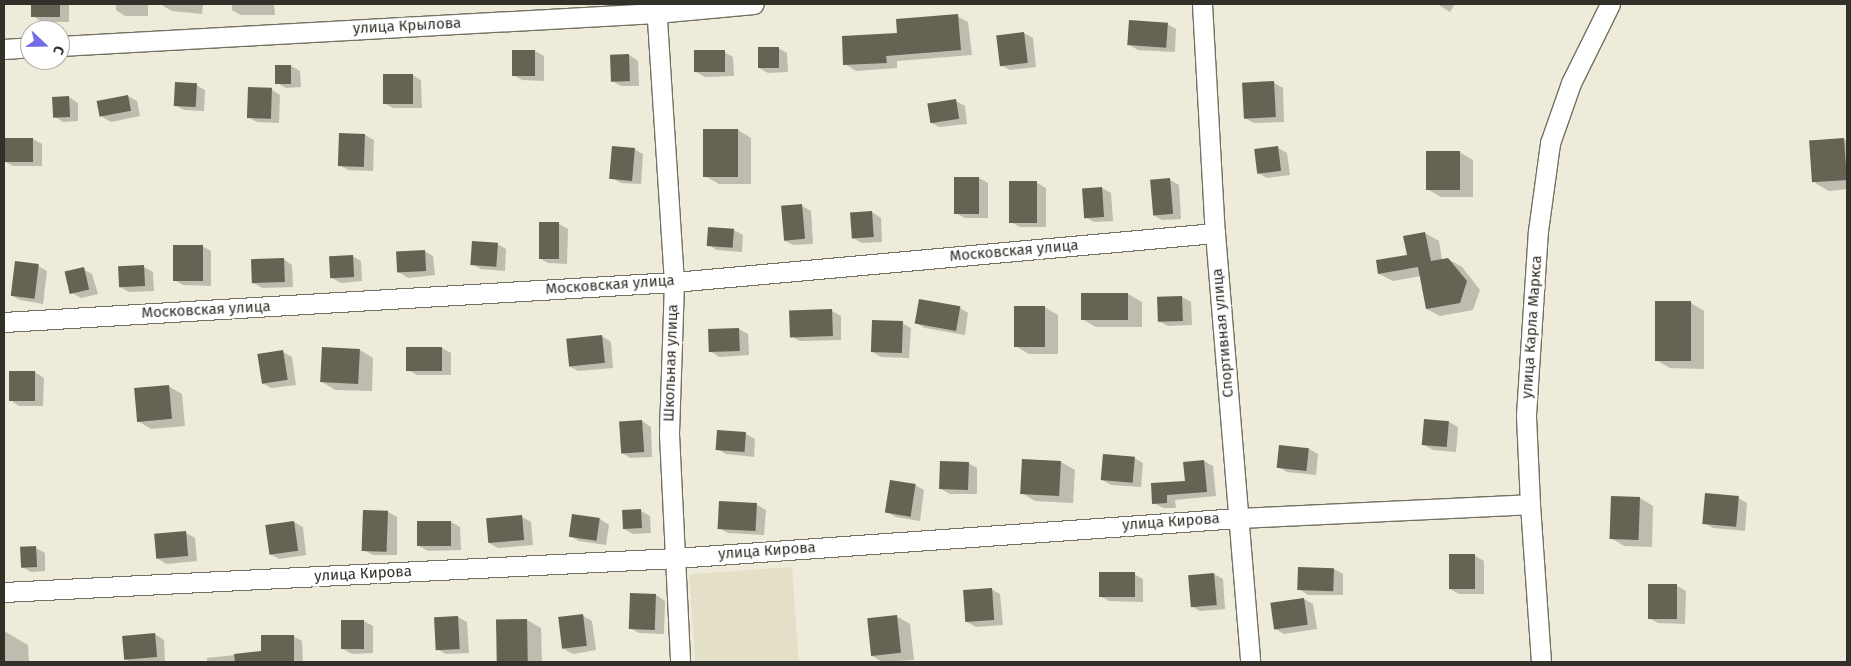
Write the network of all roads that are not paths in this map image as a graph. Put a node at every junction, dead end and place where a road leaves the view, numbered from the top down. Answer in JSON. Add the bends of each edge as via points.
{"nodes":[{"id":1,"x":754,"y":4,"type":"edge"},
{"id":2,"x":1202,"y":4,"type":"edge"},
{"id":3,"x":1610,"y":4,"type":"edge"},
{"id":4,"x":656,"y":8,"type":"edge"},
{"id":5,"x":70,"y":45,"type":"edge"},
{"id":6,"x":20,"y":48,"type":"edge"},
{"id":7,"x":4,"y":49,"type":"edge"},
{"id":8,"x":1215,"y":233,"type":"junction"},
{"id":9,"x":674,"y":282,"type":"junction"},
{"id":10,"x":4,"y":322,"type":"edge"},
{"id":11,"x":1530,"y":504,"type":"junction"},
{"id":12,"x":1238,"y":518,"type":"junction"},
{"id":13,"x":675,"y":558,"type":"junction"},
{"id":14,"x":4,"y":592,"type":"edge"},
{"id":15,"x":680,"y":662,"type":"edge"},
{"id":16,"x":1250,"y":662,"type":"edge"},
{"id":17,"x":1541,"y":662,"type":"edge"}],
"edges":[{"from":1,"to":4,"type":"street","name":"улица Крылова"},
{"from":2,"to":8,"type":"street","name":"Спортивная улица"},
{"from":3,"to":11,"type":"street","name":"улица Карла Маркса","via":[[1571,83],[1550,143],[1538,230],[1531,323],[1526,415]]},
{"from":4,"to":5,"type":"street","name":"улица Крылова"},
{"from":4,"to":9,"type":"street","name":"Школьная улица"},
{"from":6,"to":7,"type":"street"},
{"from":8,"to":9,"type":"street","name":"Московская улица"},
{"from":8,"to":12,"type":"street","name":"Спортивная улица"},
{"from":9,"to":10,"type":"street","name":"Московская улица"},
{"from":9,"to":13,"type":"street","name":"Школьная улица","via":[[669,434]]},
{"from":11,"to":12,"type":"street","name":"улица Кирова"},
{"from":11,"to":17,"type":"street","name":"улица Карла Маркса"},
{"from":12,"to":13,"type":"street","name":"улица Кирова"},
{"from":12,"to":16,"type":"street","name":"Спортивная улица"},
{"from":13,"to":14,"type":"street","name":"улица Кирова"},
{"from":13,"to":15,"type":"street","name":"Школьная улица"}]}
